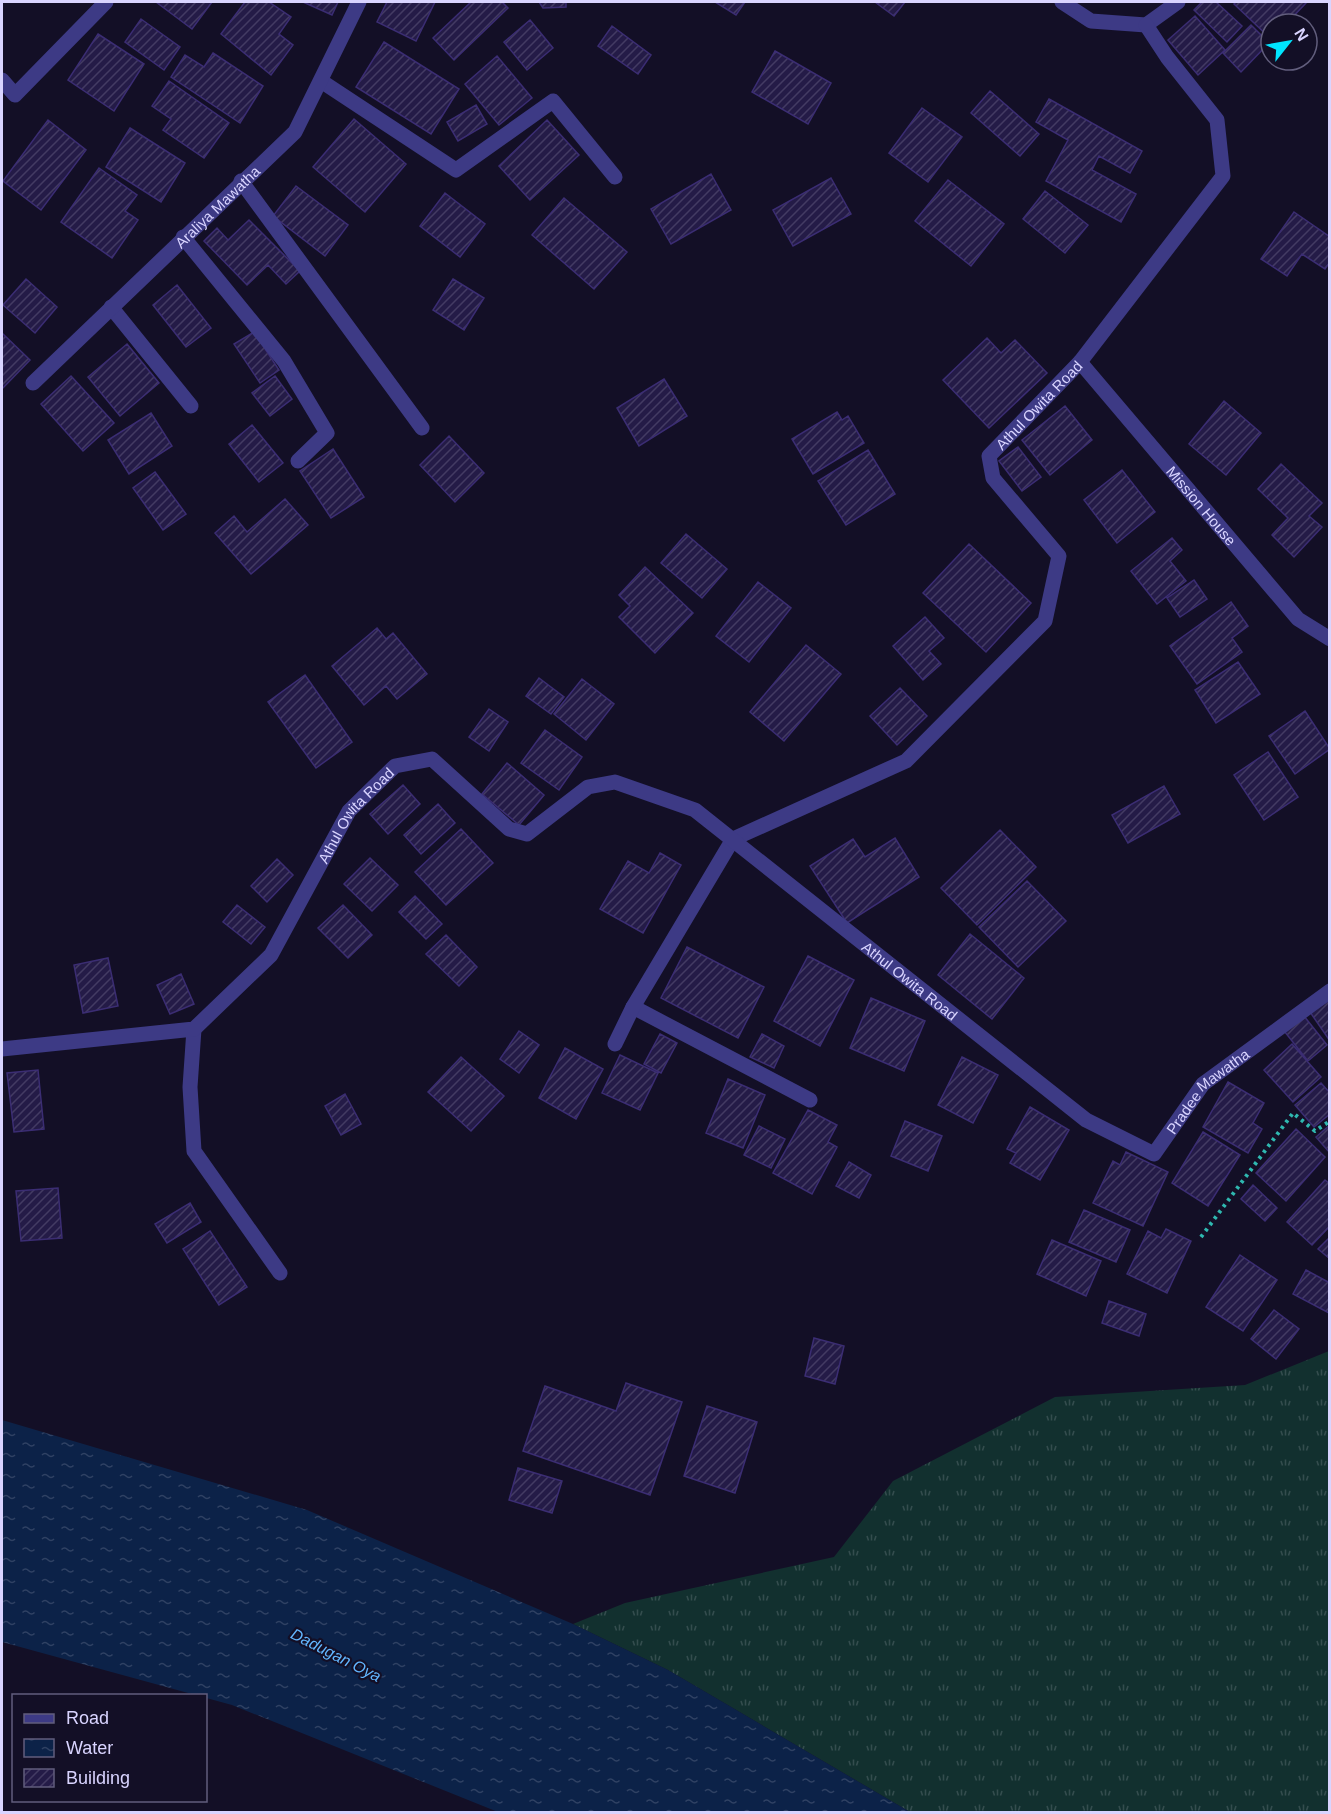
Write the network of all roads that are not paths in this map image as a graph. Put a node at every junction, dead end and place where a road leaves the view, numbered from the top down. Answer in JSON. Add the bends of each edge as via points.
{"nodes":[{"id":1,"x":106,"y":2,"type":"edge"},
{"id":2,"x":359,"y":2,"type":"edge"},
{"id":3,"x":1062,"y":2,"type":"edge"},
{"id":4,"x":1178,"y":2,"type":"edge"},
{"id":5,"x":1146,"y":25,"type":"junction"},
{"id":6,"x":2,"y":80,"type":"edge"},
{"id":7,"x":321,"y":81,"type":"junction"},
{"id":8,"x":615,"y":177,"type":"dead end"},
{"id":9,"x":241,"y":181,"type":"junction"},
{"id":10,"x":183,"y":237,"type":"junction"},
{"id":11,"x":111,"y":307,"type":"junction"},
{"id":12,"x":1080,"y":362,"type":"junction"},
{"id":13,"x":33,"y":383,"type":"dead end"},
{"id":14,"x":191,"y":406,"type":"dead end"},
{"id":15,"x":422,"y":428,"type":"dead end"},
{"id":16,"x":298,"y":461,"type":"dead end"},
{"id":17,"x":1329,"y":639,"type":"edge"},
{"id":18,"x":733,"y":839,"type":"junction"},
{"id":19,"x":1329,"y":991,"type":"edge"},
{"id":20,"x":633,"y":1007,"type":"junction"},
{"id":21,"x":194,"y":1029,"type":"junction"},
{"id":22,"x":615,"y":1044,"type":"dead end"},
{"id":23,"x":2,"y":1049,"type":"edge"},
{"id":24,"x":810,"y":1100,"type":"dead end"},
{"id":25,"x":1086,"y":1120,"type":"joint"},
{"id":26,"x":280,"y":1273,"type":"dead end"}],
"edges":[{"from":1,"to":6,"type":"street","via":[[15,95]]},
{"from":2,"to":7,"type":"street","name":"Araliya Mawatha"},
{"from":3,"to":5,"type":"street","via":[[1091,21]]},
{"from":4,"to":5,"type":"street"},
{"from":5,"to":12,"type":"street","name":"Athul Owita Road","via":[[1217,120],[1223,176]]},
{"from":7,"to":8,"type":"street","via":[[456,170],[553,101]]},
{"from":7,"to":9,"type":"street","name":"Araliya Mawatha","via":[[295,132]]},
{"from":9,"to":10,"type":"street","name":"Araliya Mawatha"},
{"from":9,"to":15,"type":"street"},
{"from":10,"to":11,"type":"street","name":"Araliya Mawatha"},
{"from":10,"to":16,"type":"street","via":[[284,361],[327,433]]},
{"from":11,"to":13,"type":"street","name":"Araliya Mawatha"},
{"from":11,"to":14,"type":"street"},
{"from":12,"to":17,"type":"street","name":"Mission House","via":[[1298,619]]},
{"from":12,"to":18,"type":"street","name":"Athul Owita Road","via":[[989,456],[993,478],[1059,556],[1045,621],[906,761]]},
{"from":18,"to":20,"type":"street"},
{"from":18,"to":21,"type":"street","name":"Athul Owita Road","via":[[695,810],[615,782],[588,787],[527,834],[509,829],[432,759],[394,766],[349,811],[271,955]]},
{"from":18,"to":25,"type":"street","name":"Athul Owita Road"},
{"from":19,"to":25,"type":"street","name":"Pradee Mawatha","via":[[1203,1084],[1154,1154]]},
{"from":20,"to":22,"type":"street"},
{"from":20,"to":24,"type":"street"},
{"from":21,"to":23,"type":"street"},
{"from":21,"to":26,"type":"street","via":[[190,1087],[194,1151]]}]}
